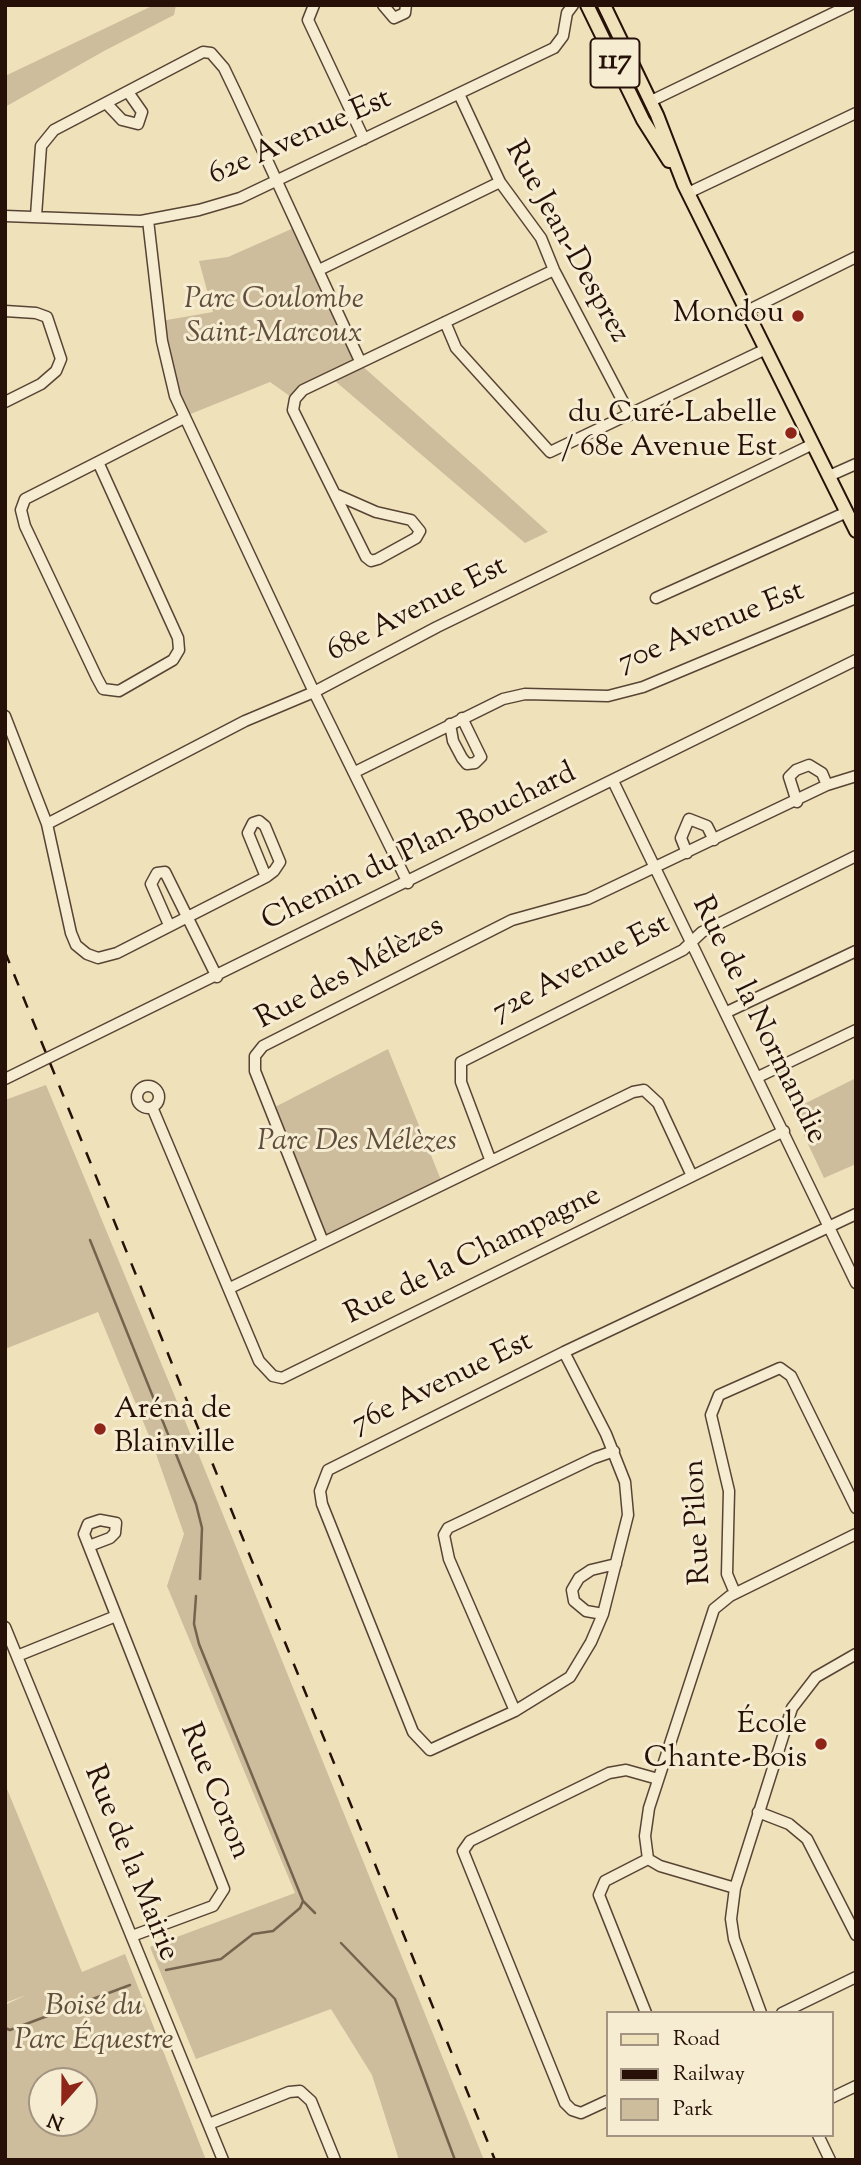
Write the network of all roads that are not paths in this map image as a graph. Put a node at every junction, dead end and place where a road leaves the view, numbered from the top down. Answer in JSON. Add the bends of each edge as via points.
{"nodes":[{"id":1,"x":314,"y":5,"type":"edge"},
{"id":2,"x":383,"y":5,"type":"edge"},
{"id":3,"x":406,"y":5,"type":"edge"},
{"id":4,"x":573,"y":5,"type":"edge"},
{"id":5,"x":587,"y":5,"type":"edge"},
{"id":6,"x":604,"y":5,"type":"edge"},
{"id":7,"x":850,"y":5,"type":"edge"},
{"id":8,"x":128,"y":92,"type":"junction"},
{"id":9,"x":458,"y":94,"type":"junction"},
{"id":10,"x":651,"y":101,"type":"junction"},
{"id":11,"x":106,"y":103,"type":"junction"},
{"id":12,"x":856,"y":113,"type":"edge"},
{"id":13,"x":364,"y":139,"type":"junction"},
{"id":14,"x":277,"y":181,"type":"junction"},
{"id":15,"x":500,"y":182,"type":"junction"},
{"id":16,"x":686,"y":189,"type":"junction"},
{"id":17,"x":5,"y":216,"type":"edge"},
{"id":18,"x":36,"y":216,"type":"junction"},
{"id":19,"x":148,"y":220,"type":"junction"},
{"id":20,"x":856,"y":257,"type":"edge"},
{"id":21,"x":319,"y":270,"type":"junction"},
{"id":22,"x":554,"y":270,"type":"junction"},
{"id":23,"x":747,"y":311,"type":"junction"},
{"id":24,"x":5,"y":312,"type":"edge"},
{"id":25,"x":444,"y":321,"type":"junction"},
{"id":26,"x":766,"y":349,"type":"junction"},
{"id":27,"x":360,"y":361,"type":"junction"},
{"id":28,"x":5,"y":402,"type":"edge"},
{"id":29,"x":630,"y":415,"type":"junction"},
{"id":30,"x":184,"y":418,"type":"junction"},
{"id":31,"x":813,"y":444,"type":"junction"},
{"id":32,"x":98,"y":462,"type":"junction"},
{"id":33,"x":856,"y":464,"type":"edge"},
{"id":34,"x":829,"y":476,"type":"junction"},
{"id":35,"x":335,"y":494,"type":"junction"},
{"id":36,"x":847,"y":512,"type":"junction"},
{"id":37,"x":856,"y":531,"type":"edge"},
{"id":38,"x":656,"y":598,"type":"dead end"},
{"id":39,"x":856,"y":598,"type":"edge"},
{"id":40,"x":856,"y":660,"type":"edge"},
{"id":41,"x":314,"y":692,"type":"junction"},
{"id":42,"x":5,"y":716,"type":"edge"},
{"id":43,"x":462,"y":718,"type":"junction"},
{"id":44,"x":450,"y":724,"type":"junction"},
{"id":45,"x":355,"y":772,"type":"junction"},
{"id":46,"x":856,"y":776,"type":"edge"},
{"id":47,"x":613,"y":781,"type":"junction"},
{"id":48,"x":827,"y":785,"type":"junction"},
{"id":49,"x":797,"y":802,"type":"junction"},
{"id":50,"x":47,"y":824,"type":"junction"},
{"id":51,"x":714,"y":840,"type":"junction"},
{"id":52,"x":687,"y":853,"type":"junction"},
{"id":53,"x":856,"y":856,"type":"edge"},
{"id":54,"x":655,"y":867,"type":"junction"},
{"id":55,"x":266,"y":877,"type":"junction"},
{"id":56,"x":408,"y":883,"type":"junction"},
{"id":57,"x":186,"y":918,"type":"junction"},
{"id":58,"x":169,"y":925,"type":"junction"},
{"id":59,"x":692,"y":941,"type":"junction"},
{"id":60,"x":856,"y":951,"type":"edge"},
{"id":61,"x":217,"y":977,"type":"junction"},
{"id":62,"x":727,"y":1012,"type":"junction"},
{"id":63,"x":856,"y":1030,"type":"edge"},
{"id":64,"x":758,"y":1077,"type":"junction"},
{"id":65,"x":5,"y":1079,"type":"edge"},
{"id":66,"x":152,"y":1107,"type":"dead end"},
{"id":67,"x":784,"y":1131,"type":"junction"},
{"id":68,"x":490,"y":1159,"type":"junction"},
{"id":69,"x":692,"y":1177,"type":"junction"},
{"id":70,"x":856,"y":1214,"type":"edge"},
{"id":71,"x":829,"y":1227,"type":"junction"},
{"id":72,"x":323,"y":1241,"type":"junction"},
{"id":73,"x":856,"y":1283,"type":"edge"},
{"id":74,"x":230,"y":1288,"type":"junction"},
{"id":75,"x":564,"y":1352,"type":"junction"},
{"id":76,"x":614,"y":1451,"type":"junction"},
{"id":77,"x":856,"y":1508,"type":"edge"},
{"id":78,"x":856,"y":1534,"type":"edge"},
{"id":79,"x":89,"y":1546,"type":"dead end"},
{"id":80,"x":616,"y":1564,"type":"junction"},
{"id":81,"x":735,"y":1593,"type":"junction"},
{"id":82,"x":603,"y":1614,"type":"junction"},
{"id":83,"x":116,"y":1616,"type":"junction"},
{"id":84,"x":5,"y":1627,"type":"edge"},
{"id":85,"x":856,"y":1654,"type":"edge"},
{"id":86,"x":17,"y":1656,"type":"junction"},
{"id":87,"x":515,"y":1711,"type":"junction"},
{"id":88,"x":658,"y":1779,"type":"junction"},
{"id":89,"x":758,"y":1812,"type":"junction"},
{"id":90,"x":648,"y":1859,"type":"junction"},
{"id":91,"x":735,"y":1888,"type":"junction"},
{"id":92,"x":856,"y":1935,"type":"edge"},
{"id":93,"x":132,"y":1936,"type":"junction"},
{"id":94,"x":856,"y":1977,"type":"edge"},
{"id":95,"x":645,"y":2011,"type":"edge"},
{"id":96,"x":760,"y":2011,"type":"edge"},
{"id":97,"x":786,"y":2011,"type":"edge"},
{"id":98,"x":856,"y":2086,"type":"edge"},
{"id":99,"x":833,"y":2097,"type":"edge"},
{"id":100,"x":606,"y":2101,"type":"edge"},
{"id":101,"x":209,"y":2124,"type":"junction"},
{"id":102,"x":819,"y":2137,"type":"edge"},
{"id":103,"x":223,"y":2160,"type":"edge"},
{"id":104,"x":335,"y":2160,"type":"edge"},
{"id":105,"x":830,"y":2160,"type":"edge"}],
"edges":[{"from":1,"to":13,"type":"street","via":[[307,20]]},
{"from":2,"to":3,"type":"street","via":[[394,18],[405,13]]},
{"from":4,"to":9,"type":"street","name":"62e Avenue Est","via":[[557,46]]},
{"from":5,"to":16,"type":"main road","number":"117","via":[[643,121]]},
{"from":6,"to":10,"type":"main road","number":"117"},
{"from":7,"to":10,"type":"street"},
{"from":8,"to":11,"type":"street"},
{"from":8,"to":11,"type":"street","via":[[142,112],[138,124],[122,120]]},
{"from":8,"to":14,"type":"street","via":[[203,52],[211,53],[224,68]]},
{"from":9,"to":13,"type":"street","name":"62e Avenue Est"},
{"from":9,"to":15,"type":"street","name":"Rue Jean-Desprez"},
{"from":10,"to":16,"type":"main road","number":"117"},
{"from":11,"to":18,"type":"street","via":[[42,141]]},
{"from":12,"to":16,"type":"street"},
{"from":13,"to":14,"type":"street","name":"62e Avenue Est"},
{"from":14,"to":19,"type":"street","name":"62e Avenue Est","via":[[222,204]]},
{"from":14,"to":21,"type":"street"},
{"from":15,"to":21,"type":"street"},
{"from":15,"to":22,"type":"street","name":"Rue Jean-Desprez","via":[[541,238]]},
{"from":16,"to":23,"type":"main road","number":"117"},
{"from":17,"to":18,"type":"street","name":"62e Avenue Est"},
{"from":18,"to":19,"type":"street","name":"62e Avenue Est"},
{"from":19,"to":30,"type":"street","via":[[162,341]]},
{"from":20,"to":23,"type":"street"},
{"from":21,"to":27,"type":"street"},
{"from":22,"to":25,"type":"street"},
{"from":22,"to":29,"type":"street","name":"Rue Jean-Desprez"},
{"from":23,"to":26,"type":"main road","number":"117"},
{"from":24,"to":28,"type":"street","via":[[47,317],[61,359],[56,371],[41,384]]},
{"from":25,"to":27,"type":"street"},
{"from":25,"to":29,"type":"street","via":[[456,348],[550,452]]},
{"from":26,"to":29,"type":"street"},
{"from":26,"to":31,"type":"main road","number":"117"},
{"from":27,"to":35,"type":"street","via":[[303,390],[295,399],[293,410]]},
{"from":30,"to":32,"type":"street"},
{"from":30,"to":41,"type":"street"},
{"from":31,"to":34,"type":"main road","number":"117"},
{"from":31,"to":41,"type":"street","name":"68e Avenue Est","via":[[437,626]]},
{"from":32,"to":32,"type":"street","via":[[178,638],[179,650],[173,660],[119,691],[103,690],[20,510],[25,499]]},
{"from":33,"to":34,"type":"street"},
{"from":34,"to":36,"type":"main road","number":"117"},
{"from":35,"to":35,"type":"street","via":[[376,512],[411,520],[420,531],[416,538],[371,561]]},
{"from":36,"to":37,"type":"main road","number":"117"},
{"from":36,"to":38,"type":"street"},
{"from":39,"to":43,"type":"street","name":"70e Avenue Est","via":[[643,688],[607,696],[525,694]]},
{"from":40,"to":47,"type":"street","name":"Chemin du Plan-Bouchard"},
{"from":41,"to":45,"type":"street"},
{"from":41,"to":50,"type":"street","name":"68e Avenue Est","via":[[245,721]]},
{"from":42,"to":50,"type":"street"},
{"from":43,"to":44,"type":"street","name":"70e Avenue Est"},
{"from":43,"to":44,"type":"street","via":[[481,757],[475,763],[467,764],[462,758]]},
{"from":44,"to":45,"type":"street","name":"70e Avenue Est"},
{"from":45,"to":56,"type":"street"},
{"from":46,"to":48,"type":"street","name":"Rue des Mélèzes"},
{"from":47,"to":54,"type":"street","name":"Rue de la Normandie"},
{"from":47,"to":56,"type":"street","name":"Chemin du Plan-Bouchard"},
{"from":48,"to":49,"type":"street","name":"Rue des Mélèzes"},
{"from":48,"to":49,"type":"street","via":[[822,773],[809,765],[796,770],[789,777]]},
{"from":49,"to":51,"type":"street","name":"Rue des Mélèzes"},
{"from":50,"to":58,"type":"street","via":[[76,945],[98,958]]},
{"from":51,"to":52,"type":"street","name":"Rue des Mélèzes"},
{"from":51,"to":52,"type":"street","via":[[707,826],[689,820],[681,838]]},
{"from":52,"to":54,"type":"street","name":"Rue des Mélèzes"},
{"from":53,"to":59,"type":"street","name":"72e Avenue Est"},
{"from":54,"to":59,"type":"street","name":"Rue de la Normandie"},
{"from":54,"to":72,"type":"street","name":"Rue des Mélèzes","via":[[587,899],[512,920],[263,1046],[255,1056],[255,1071]]},
{"from":55,"to":55,"type":"street","via":[[281,862],[259,821],[248,833]]},
{"from":55,"to":57,"type":"street"},
{"from":56,"to":61,"type":"street","name":"Chemin du Plan-Bouchard"},
{"from":57,"to":58,"type":"street"},
{"from":57,"to":58,"type":"street","via":[[165,872],[157,873],[151,884]]},
{"from":57,"to":61,"type":"street"},
{"from":59,"to":62,"type":"street","name":"Rue de la Normandie"},
{"from":59,"to":68,"type":"street","name":"72e Avenue Est","via":[[683,950],[461,1062],[461,1082]]},
{"from":60,"to":62,"type":"street"},
{"from":61,"to":65,"type":"street","name":"Chemin du Plan-Bouchard"},
{"from":62,"to":64,"type":"street","name":"Rue de la Normandie"},
{"from":63,"to":64,"type":"street"},
{"from":64,"to":67,"type":"street","name":"Rue de la Normandie"},
{"from":66,"to":74,"type":"street"},
{"from":67,"to":69,"type":"street","name":"Rue de la Champagne"},
{"from":67,"to":71,"type":"street","name":"Rue de la Normandie"},
{"from":68,"to":69,"type":"street","via":[[644,1090],[658,1103]]},
{"from":68,"to":72,"type":"street"},
{"from":69,"to":74,"type":"street","name":"Rue de la Champagne","via":[[282,1378],[273,1376],[259,1361]]},
{"from":70,"to":71,"type":"street","name":"76e Avenue Est"},
{"from":71,"to":73,"type":"street","name":"Rue de la Normandie"},
{"from":71,"to":75,"type":"street","name":"76e Avenue Est"},
{"from":72,"to":74,"type":"street"},
{"from":75,"to":76,"type":"street"},
{"from":75,"to":87,"type":"street","name":"76e Avenue Est","via":[[345,1460],[328,1471],[320,1491],[413,1732],[430,1750]]},
{"from":76,"to":80,"type":"street","via":[[625,1482],[628,1515]]},
{"from":76,"to":87,"type":"street","via":[[448,1528],[444,1535],[449,1559]]},
{"from":77,"to":81,"type":"street","name":"Rue Pilon","via":[[791,1376],[780,1368],[719,1395],[712,1415],[729,1491],[727,1574]]},
{"from":78,"to":81,"type":"street"},
{"from":79,"to":83,"type":"street","name":"Rue Coron"},
{"from":80,"to":82,"type":"street"},
{"from":80,"to":82,"type":"street","via":[[591,1570],[572,1590],[574,1601],[586,1611]]},
{"from":81,"to":88,"type":"street","name":"Rue Pilon","via":[[712,1612]]},
{"from":82,"to":87,"type":"street","via":[[570,1677]]},
{"from":83,"to":86,"type":"street"},
{"from":83,"to":93,"type":"street","name":"Rue Coron","via":[[224,1889],[213,1906]]},
{"from":84,"to":86,"type":"street","name":"Rue de la Mairie"},
{"from":85,"to":89,"type":"street","via":[[822,1673],[797,1700]]},
{"from":86,"to":93,"type":"street","name":"Rue de la Mairie"},
{"from":88,"to":90,"type":"street","name":"Rue Pilon","via":[[646,1825]]},
{"from":88,"to":100,"type":"street","via":[[626,1770],[609,1773],[470,1841],[463,1851],[565,2103],[581,2113]]},
{"from":89,"to":91,"type":"street"},
{"from":89,"to":92,"type":"street","via":[[789,1824],[807,1839]]},
{"from":90,"to":91,"type":"street"},
{"from":90,"to":95,"type":"street","via":[[605,1881],[599,1895]]},
{"from":91,"to":96,"type":"street","via":[[734,1940]]},
{"from":93,"to":101,"type":"street","name":"Rue de la Mairie"},
{"from":94,"to":97,"type":"street"},
{"from":98,"to":99,"type":"street"},
{"from":101,"to":103,"type":"street","name":"Rue de la Mairie"},
{"from":101,"to":104,"type":"street","via":[[300,2091],[311,2101]]},
{"from":102,"to":105,"type":"street"}]}
